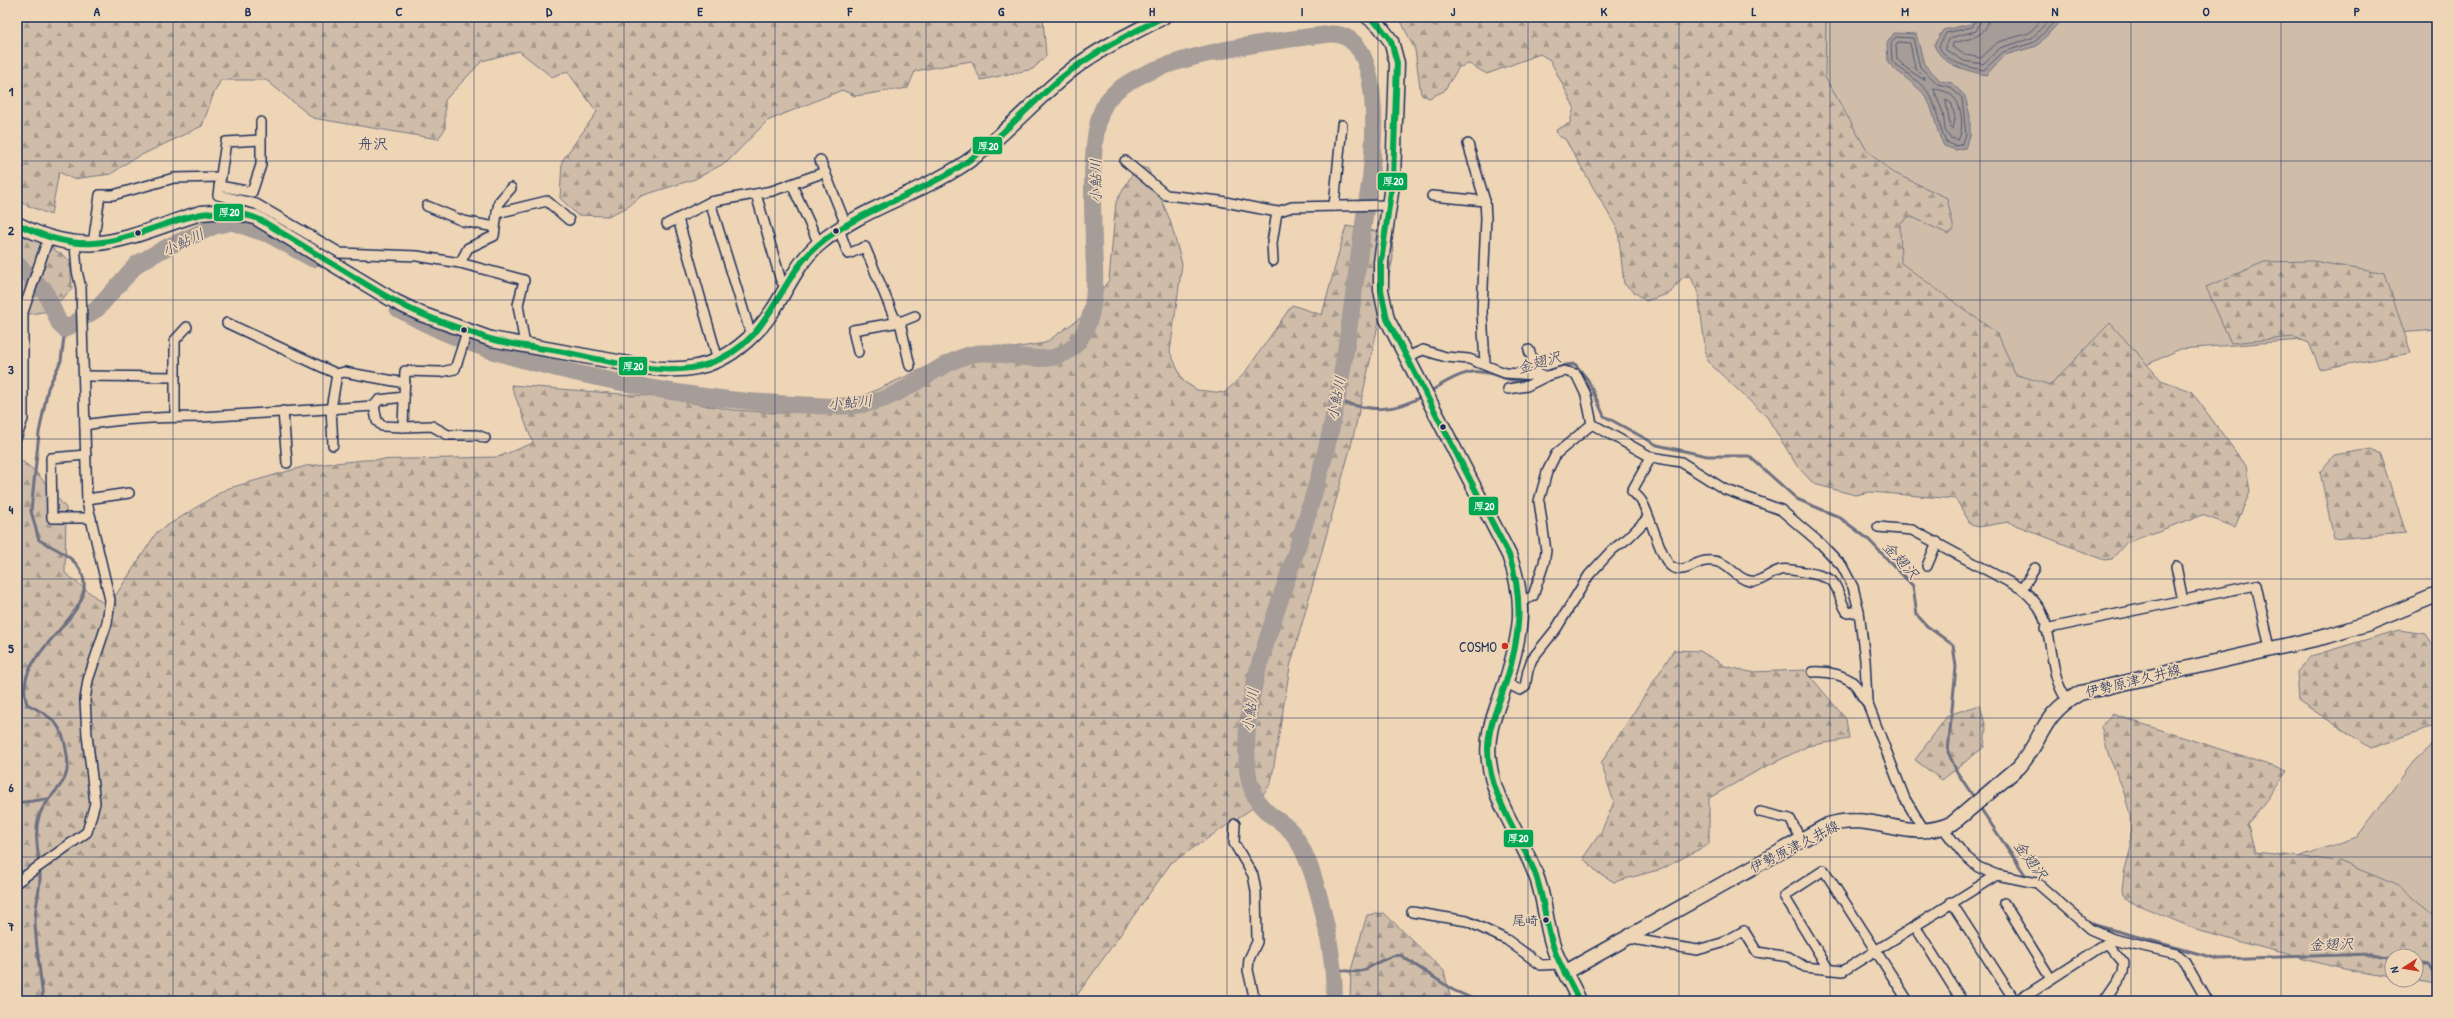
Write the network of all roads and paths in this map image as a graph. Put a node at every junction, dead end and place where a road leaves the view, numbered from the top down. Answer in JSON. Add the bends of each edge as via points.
{"nodes":[{"id":1,"x":1163,"y":17,"type":"edge"},
{"id":2,"x":1368,"y":17,"type":"edge"},
{"id":3,"x":261,"y":122,"type":"dead end"},
{"id":4,"x":1342,"y":125,"type":"dead end"},
{"id":5,"x":260,"y":140,"type":"junction"},
{"id":6,"x":1468,"y":144,"type":"dead end"},
{"id":7,"x":820,"y":160,"type":"dead end"},
{"id":8,"x":1125,"y":161,"type":"dead end"},
{"id":9,"x":825,"y":172,"type":"junction"},
{"id":10,"x":220,"y":182,"type":"junction"},
{"id":11,"x":792,"y":184,"type":"junction"},
{"id":12,"x":510,"y":188,"type":"dead end"},
{"id":13,"x":756,"y":194,"type":"junction"},
{"id":14,"x":1432,"y":196,"type":"dead end"},
{"id":15,"x":1485,"y":201,"type":"junction"},
{"id":16,"x":710,"y":202,"type":"junction"},
{"id":17,"x":1390,"y":205,"type":"junction"},
{"id":18,"x":427,"y":206,"type":"dead end"},
{"id":19,"x":1336,"y":206,"type":"junction"},
{"id":20,"x":1277,"y":212,"type":"junction"},
{"id":21,"x":497,"y":213,"type":"junction"},
{"id":22,"x":270,"y":218,"type":"junction"},
{"id":23,"x":678,"y":219,"type":"junction"},
{"id":24,"x":569,"y":220,"type":"dead end"},
{"id":25,"x":17,"y":224,"type":"edge"},
{"id":26,"x":667,"y":224,"type":"dead end"},
{"id":27,"x":495,"y":226,"type":"junction"},
{"id":28,"x":843,"y":226,"type":"junction"},
{"id":29,"x":48,"y":239,"type":"junction"},
{"id":30,"x":75,"y":244,"type":"junction"},
{"id":31,"x":93,"y":244,"type":"junction"},
{"id":32,"x":818,"y":244,"type":"junction"},
{"id":33,"x":1273,"y":261,"type":"dead end"},
{"id":34,"x":460,"y":263,"type":"junction"},
{"id":35,"x":787,"y":286,"type":"junction"},
{"id":36,"x":914,"y":316,"type":"dead end"},
{"id":37,"x":900,"y":322,"type":"junction"},
{"id":38,"x":227,"y":323,"type":"dead end"},
{"id":39,"x":187,"y":327,"type":"dead end"},
{"id":40,"x":466,"y":335,"type":"junction"},
{"id":41,"x":751,"y":336,"type":"junction"},
{"id":42,"x":525,"y":345,"type":"junction"},
{"id":43,"x":1529,"y":350,"type":"dead end"},
{"id":44,"x":858,"y":352,"type":"dead end"},
{"id":45,"x":1407,"y":357,"type":"junction"},
{"id":46,"x":718,"y":360,"type":"junction"},
{"id":47,"x":1485,"y":364,"type":"junction"},
{"id":48,"x":910,"y":366,"type":"dead end"},
{"id":49,"x":336,"y":374,"type":"junction"},
{"id":50,"x":1537,"y":374,"type":"junction"},
{"id":51,"x":84,"y":376,"type":"junction"},
{"id":52,"x":1546,"y":376,"type":"junction"},
{"id":53,"x":174,"y":377,"type":"junction"},
{"id":54,"x":405,"y":383,"type":"junction"},
{"id":55,"x":1508,"y":389,"type":"dead end"},
{"id":56,"x":404,"y":397,"type":"junction"},
{"id":57,"x":374,"y":406,"type":"junction"},
{"id":58,"x":331,"y":409,"type":"junction"},
{"id":59,"x":283,"y":411,"type":"junction"},
{"id":60,"x":175,"y":416,"type":"junction"},
{"id":61,"x":1592,"y":424,"type":"junction"},
{"id":62,"x":85,"y":425,"type":"junction"},
{"id":63,"x":403,"y":427,"type":"junction"},
{"id":64,"x":17,"y":436,"type":"edge"},
{"id":65,"x":485,"y":438,"type":"dead end"},
{"id":66,"x":333,"y":446,"type":"dead end"},
{"id":67,"x":86,"y":455,"type":"junction"},
{"id":68,"x":1651,"y":457,"type":"junction"},
{"id":69,"x":287,"y":464,"type":"dead end"},
{"id":70,"x":129,"y":493,"type":"dead end"},
{"id":71,"x":87,"y":499,"type":"junction"},
{"id":72,"x":91,"y":518,"type":"junction"},
{"id":73,"x":1648,"y":518,"type":"junction"},
{"id":74,"x":1878,"y":527,"type":"dead end"},
{"id":75,"x":1937,"y":542,"type":"junction"},
{"id":76,"x":1927,"y":566,"type":"dead end"},
{"id":77,"x":2176,"y":566,"type":"dead end"},
{"id":78,"x":2035,"y":568,"type":"dead end"},
{"id":79,"x":2022,"y":589,"type":"junction"},
{"id":80,"x":2437,"y":595,"type":"edge"},
{"id":81,"x":2183,"y":601,"type":"junction"},
{"id":82,"x":1521,"y":602,"type":"junction"},
{"id":83,"x":1859,"y":611,"type":"junction"},
{"id":84,"x":2045,"y":630,"type":"junction"},
{"id":85,"x":2270,"y":648,"type":"junction"},
{"id":86,"x":1813,"y":672,"type":"dead end"},
{"id":87,"x":1506,"y":683,"type":"junction"},
{"id":88,"x":2068,"y":700,"type":"junction"},
{"id":89,"x":1867,"y":702,"type":"junction"},
{"id":90,"x":1760,"y":812,"type":"dead end"},
{"id":91,"x":1235,"y":824,"type":"dead end"},
{"id":92,"x":1943,"y":828,"type":"junction"},
{"id":93,"x":1922,"y":832,"type":"junction"},
{"id":94,"x":1801,"y":840,"type":"junction"},
{"id":95,"x":1997,"y":875,"type":"junction"},
{"id":96,"x":17,"y":882,"type":"edge"},
{"id":97,"x":1952,"y":902,"type":"junction"},
{"id":98,"x":2004,"y":903,"type":"dead end"},
{"id":99,"x":1412,"y":912,"type":"dead end"},
{"id":100,"x":1915,"y":926,"type":"junction"},
{"id":101,"x":1626,"y":938,"type":"junction"},
{"id":102,"x":2110,"y":941,"type":"junction"},
{"id":103,"x":1876,"y":951,"type":"junction"},
{"id":104,"x":1563,"y":968,"type":"junction"},
{"id":105,"x":1828,"y":970,"type":"junction"},
{"id":106,"x":2052,"y":979,"type":"junction"},
{"id":107,"x":1255,"y":1001,"type":"edge"},
{"id":108,"x":1579,"y":1001,"type":"edge"},
{"id":109,"x":1908,"y":1001,"type":"edge"},
{"id":110,"x":1962,"y":1001,"type":"edge"},
{"id":111,"x":2016,"y":1001,"type":"edge"},
{"id":112,"x":2104,"y":1001,"type":"edge"},
{"id":113,"x":2207,"y":1001,"type":"edge"}],
"edges":[{"from":1,"to":28,"type":"main road","via":[[1093,55],[1072,70],[974,157],[947,175]]},
{"from":2,"to":17,"type":"main road","via":[[1379,25],[1391,41],[1397,63]]},
{"from":3,"to":5,"type":"street"},
{"from":4,"to":19,"type":"street"},
{"from":5,"to":10,"type":"street","via":[[226,142]]},
{"from":5,"to":10,"type":"street","via":[[261,165],[252,192]]},
{"from":6,"to":15,"type":"street"},
{"from":7,"to":9,"type":"street"},
{"from":8,"to":20,"type":"street","via":[[1166,195],[1220,201]]},
{"from":9,"to":11,"type":"street"},
{"from":9,"to":28,"type":"street"},
{"from":10,"to":22,"type":"street","via":[[218,195],[256,204]]},
{"from":10,"to":31,"type":"street","via":[[174,178],[113,195],[100,195]]},
{"from":11,"to":13,"type":"street"},
{"from":11,"to":32,"type":"street"},
{"from":12,"to":21,"type":"street","via":[[499,202]]},
{"from":13,"to":16,"type":"street"},
{"from":13,"to":35,"type":"street","via":[[781,281]]},
{"from":14,"to":15,"type":"street"},
{"from":15,"to":47,"type":"street","via":[[1482,311]]},
{"from":16,"to":23,"type":"street"},
{"from":16,"to":41,"type":"street"},
{"from":17,"to":19,"type":"street"},
{"from":17,"to":45,"type":"main road","via":[[1381,262],[1381,290],[1387,319]]},
{"from":18,"to":27,"type":"street","via":[[463,221]]},
{"from":19,"to":20,"type":"street","via":[[1292,207]]},
{"from":20,"to":33,"type":"street","via":[[1272,243]]},
{"from":21,"to":24,"type":"street","via":[[547,201]]},
{"from":21,"to":27,"type":"street"},
{"from":22,"to":31,"type":"main road","via":[[236,212],[209,212],[135,236],[104,244]]},
{"from":22,"to":34,"type":"street","via":[[340,253],[417,256]]},
{"from":22,"to":40,"type":"main road","via":[[396,302]]},
{"from":23,"to":26,"type":"street"},
{"from":23,"to":46,"type":"street"},
{"from":25,"to":29,"type":"main road"},
{"from":27,"to":34,"type":"street","via":[[494,236],[468,248]]},
{"from":28,"to":32,"type":"main road"},
{"from":28,"to":37,"type":"street","via":[[848,254],[865,247],[894,317]]},
{"from":29,"to":30,"type":"main road"},
{"from":29,"to":64,"type":"street","via":[[23,312],[22,419]]},
{"from":30,"to":31,"type":"main road"},
{"from":30,"to":51,"type":"street","via":[[81,288]]},
{"from":32,"to":35,"type":"main road"},
{"from":34,"to":42,"type":"street","via":[[524,280],[518,305]]},
{"from":35,"to":41,"type":"main road","via":[[771,314]]},
{"from":36,"to":37,"type":"street"},
{"from":37,"to":44,"type":"street","via":[[853,330]]},
{"from":37,"to":48,"type":"street"},
{"from":38,"to":49,"type":"street"},
{"from":39,"to":53,"type":"street","via":[[175,340]]},
{"from":40,"to":42,"type":"main road"},
{"from":40,"to":54,"type":"street","via":[[455,369],[441,372],[405,371]]},
{"from":41,"to":46,"type":"main road"},
{"from":42,"to":46,"type":"main road","via":[[668,370],[690,369]]},
{"from":43,"to":50,"type":"street"},
{"from":45,"to":47,"type":"street","via":[[1423,350]]},
{"from":45,"to":82,"type":"main road","via":[[1509,555]]},
{"from":47,"to":50,"type":"street","via":[[1505,373]]},
{"from":49,"to":54,"type":"street","via":[[344,372]]},
{"from":49,"to":58,"type":"street"},
{"from":50,"to":52,"type":"street"},
{"from":51,"to":53,"type":"street"},
{"from":51,"to":62,"type":"street"},
{"from":52,"to":55,"type":"street","via":[[1527,386]]},
{"from":52,"to":61,"type":"street","via":[[1564,371],[1576,374],[1586,395]]},
{"from":53,"to":60,"type":"street"},
{"from":54,"to":56,"type":"street"},
{"from":56,"to":57,"type":"street","via":[[379,400]]},
{"from":56,"to":63,"type":"street"},
{"from":57,"to":58,"type":"street"},
{"from":57,"to":63,"type":"street","via":[[377,421],[382,426]]},
{"from":58,"to":59,"type":"street"},
{"from":58,"to":66,"type":"street"},
{"from":59,"to":60,"type":"street","via":[[201,417]]},
{"from":59,"to":69,"type":"street"},
{"from":60,"to":62,"type":"street","via":[[116,419]]},
{"from":61,"to":68,"type":"street"},
{"from":61,"to":82,"type":"street","via":[[1556,454],[1547,472],[1539,501],[1546,551],[1544,563],[1533,596]]},
{"from":62,"to":67,"type":"street"},
{"from":63,"to":65,"type":"street","via":[[432,426],[448,435],[477,434]]},
{"from":67,"to":71,"type":"street"},
{"from":67,"to":72,"type":"street","via":[[51,458],[52,518]]},
{"from":68,"to":73,"type":"street","via":[[1632,491],[1642,502]]},
{"from":68,"to":83,"type":"street","via":[[1681,462],[1724,489],[1781,510],[1821,544],[1842,566],[1853,587]]},
{"from":70,"to":71,"type":"street"},
{"from":71,"to":72,"type":"street"},
{"from":72,"to":96,"type":"street","via":[[110,600],[108,623],[88,680],[86,700],[87,735],[95,803],[87,832]]},
{"from":73,"to":83,"type":"street","via":[[1656,532],[1663,555],[1671,567],[1681,570],[1706,561],[1717,562],[1728,566],[1746,580],[1759,581],[1781,569],[1822,575],[1831,580],[1838,590],[1848,613]]},
{"from":73,"to":87,"type":"street","via":[[1589,575],[1556,629],[1532,659],[1525,687],[1520,690]]},
{"from":74,"to":75,"type":"street","via":[[1912,530]]},
{"from":75,"to":76,"type":"street"},
{"from":75,"to":79,"type":"street"},
{"from":77,"to":81,"type":"street"},
{"from":78,"to":79,"type":"street"},
{"from":79,"to":84,"type":"street","via":[[2042,613]]},
{"from":80,"to":85,"type":"main road","name":"伊勢原津久井線","via":[[2335,633]]},
{"from":81,"to":84,"type":"street"},
{"from":81,"to":85,"type":"street","via":[[2256,585]]},
{"from":82,"to":87,"type":"main road","via":[[1517,641]]},
{"from":83,"to":89,"type":"street"},
{"from":84,"to":88,"type":"street","via":[[2058,684]]},
{"from":85,"to":88,"type":"main road","name":"伊勢原津久井線","via":[[2097,687]]},
{"from":86,"to":89,"type":"street","via":[[1824,671],[1840,676],[1856,686],[1861,698]]},
{"from":87,"to":104,"type":"main road","via":[[1489,730],[1490,772],[1500,800],[1536,874],[1553,946]]},
{"from":88,"to":92,"type":"main road","name":"伊勢原津久井線","via":[[2048,718],[2028,757],[2019,768],[1953,823]]},
{"from":89,"to":93,"type":"street","via":[[1905,799],[1921,824]]},
{"from":90,"to":94,"type":"street","via":[[1790,819]]},
{"from":91,"to":107,"type":"street","via":[[1234,843],[1253,875],[1256,891],[1257,942],[1249,959],[1248,970]]},
{"from":92,"to":93,"type":"main road","name":"伊勢原津久井線"},
{"from":92,"to":95,"type":"street","via":[[1964,855],[1978,867]]},
{"from":93,"to":94,"type":"main road","name":"伊勢原津久井線","via":[[1857,820],[1828,826]]},
{"from":94,"to":101,"type":"main road","name":"伊勢原津久井線"},
{"from":95,"to":97,"type":"street"},
{"from":95,"to":102,"type":"street","via":[[2037,883],[2090,929]]},
{"from":97,"to":100,"type":"street"},
{"from":97,"to":111,"type":"street"},
{"from":98,"to":106,"type":"street"},
{"from":99,"to":104,"type":"street","via":[[1467,921],[1507,940],[1541,965]]},
{"from":100,"to":103,"type":"street"},
{"from":100,"to":110,"type":"street"},
{"from":101,"to":104,"type":"main road","name":"伊勢原津久井線"},
{"from":101,"to":105,"type":"street","via":[[1697,950],[1722,943],[1744,931],[1757,952],[1789,957],[1805,967]]},
{"from":102,"to":106,"type":"street"},
{"from":102,"to":112,"type":"street","via":[[2124,963],[2123,973]]},
{"from":102,"to":113,"type":"street","via":[[2177,954],[2184,960]]},
{"from":103,"to":105,"type":"street","via":[[1843,971]]},
{"from":103,"to":105,"type":"street","via":[[1824,870],[1784,896]]},
{"from":103,"to":109,"type":"street"},
{"from":104,"to":108,"type":"main road"},
{"from":106,"to":111,"type":"street"}]}
